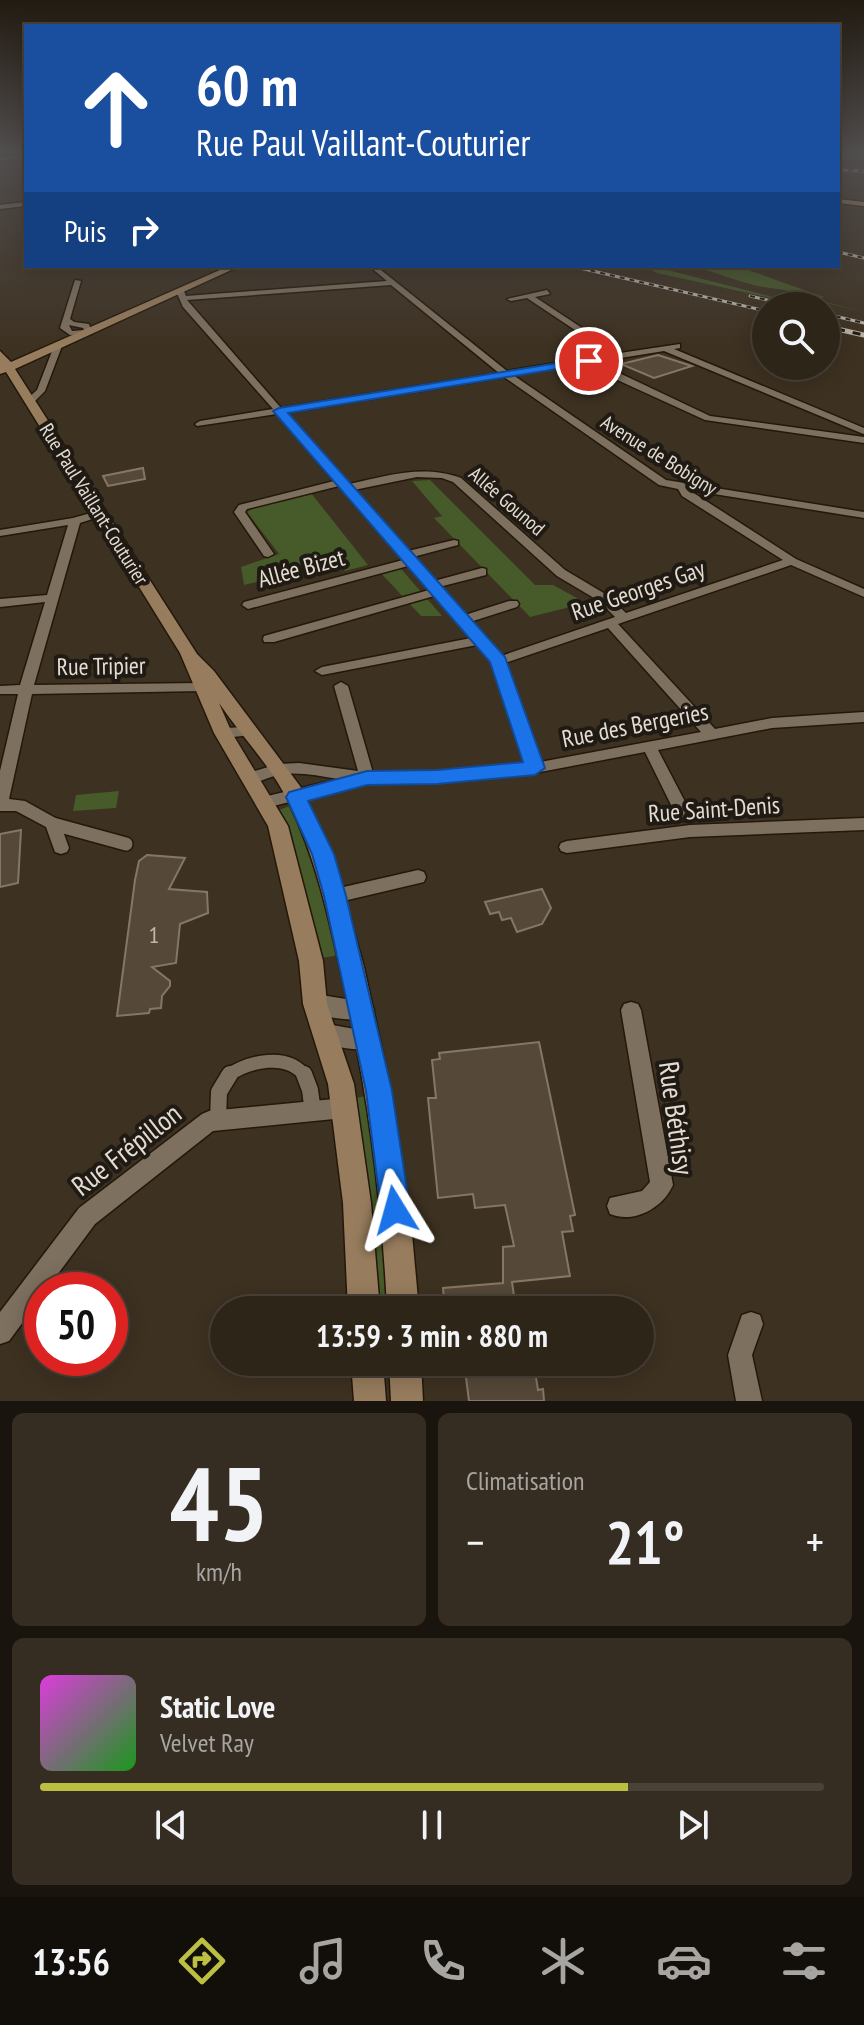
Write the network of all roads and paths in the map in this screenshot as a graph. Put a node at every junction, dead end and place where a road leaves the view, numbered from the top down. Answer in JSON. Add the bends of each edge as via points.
{"nodes":[{"id":1,"x":217,"y":268,"type":"edge"},
{"id":2,"x":233,"y":268,"type":"edge"},
{"id":3,"x":375,"y":268,"type":"edge"},
{"id":4,"x":77,"y":281,"type":"dead end"},
{"id":5,"x":394,"y":283,"type":"junction"},
{"id":6,"x":547,"y":292,"type":"dead end"},
{"id":7,"x":529,"y":296,"type":"junction"},
{"id":8,"x":182,"y":297,"type":"junction"},
{"id":9,"x":511,"y":299,"type":"dead end"},
{"id":10,"x":75,"y":327,"type":"junction"},
{"id":11,"x":58,"y":346,"type":"junction"},
{"id":12,"x":677,"y":346,"type":"dead end"},
{"id":13,"x":665,"y":348,"type":"junction"},
{"id":14,"x":618,"y":355,"type":"junction"},
{"id":15,"x":589,"y":361,"type":"junction"},
{"id":16,"x":3,"y":364,"type":"edge"},
{"id":17,"x":508,"y":376,"type":"junction"},
{"id":18,"x":29,"y":402,"type":"junction"},
{"id":19,"x":279,"y":411,"type":"junction"},
{"id":20,"x":200,"y":424,"type":"dead end"},
{"id":21,"x":864,"y":431,"type":"edge"},
{"id":22,"x":864,"y":440,"type":"edge"},
{"id":23,"x":345,"y":485,"type":"junction"},
{"id":24,"x":682,"y":486,"type":"junction"},
{"id":25,"x":101,"y":513,"type":"junction"},
{"id":26,"x":864,"y":515,"type":"edge"},
{"id":27,"x":75,"y":521,"type":"junction"},
{"id":28,"x":0,"y":533,"type":"edge"},
{"id":29,"x":454,"y":543,"type":"dead end"},
{"id":30,"x":268,"y":554,"type":"dead end"},
{"id":31,"x":409,"y":558,"type":"junction"},
{"id":32,"x":792,"y":561,"type":"junction"},
{"id":33,"x":482,"y":572,"type":"dead end"},
{"id":34,"x":435,"y":588,"type":"junction"},
{"id":35,"x":864,"y":593,"type":"edge"},
{"id":36,"x":50,"y":598,"type":"junction"},
{"id":37,"x":0,"y":603,"type":"edge"},
{"id":38,"x":513,"y":604,"type":"dead end"},
{"id":39,"x":248,"y":605,"type":"dead end"},
{"id":40,"x":463,"y":620,"type":"junction"},
{"id":41,"x":616,"y":620,"type":"junction"},
{"id":42,"x":269,"y":639,"type":"dead end"},
{"id":43,"x":482,"y":640,"type":"junction"},
{"id":44,"x":188,"y":653,"type":"junction"},
{"id":45,"x":498,"y":661,"type":"junction"},
{"id":46,"x":322,"y":671,"type":"dead end"},
{"id":47,"x":341,"y":686,"type":"dead end"},
{"id":48,"x":202,"y":687,"type":"junction"},
{"id":49,"x":26,"y":689,"type":"junction"},
{"id":50,"x":0,"y":690,"type":"edge"},
{"id":51,"x":864,"y":717,"type":"edge"},
{"id":52,"x":247,"y":732,"type":"junction"},
{"id":53,"x":223,"y":733,"type":"junction"},
{"id":54,"x":711,"y":734,"type":"junction"},
{"id":55,"x":650,"y":748,"type":"junction"},
{"id":56,"x":535,"y":768,"type":"junction"},
{"id":57,"x":278,"y":769,"type":"junction"},
{"id":58,"x":250,"y":778,"type":"junction"},
{"id":59,"x":367,"y":778,"type":"junction"},
{"id":60,"x":296,"y":797,"type":"junction"},
{"id":61,"x":265,"y":802,"type":"junction"},
{"id":62,"x":0,"y":805,"type":"edge"},
{"id":63,"x":685,"y":817,"type":"dead end"},
{"id":64,"x":53,"y":824,"type":"junction"},
{"id":65,"x":864,"y":824,"type":"edge"},
{"id":66,"x":126,"y":844,"type":"dead end"},
{"id":67,"x":567,"y":847,"type":"dead end"},
{"id":68,"x":61,"y":848,"type":"dead end"},
{"id":69,"x":418,"y":877,"type":"dead end"},
{"id":70,"x":335,"y":896,"type":"junction"},
{"id":71,"x":315,"y":1004,"type":"junction"},
{"id":72,"x":363,"y":1010,"type":"junction"},
{"id":73,"x":631,"y":1010,"type":"dead end"},
{"id":74,"x":327,"y":1034,"type":"junction"},
{"id":75,"x":369,"y":1040,"type":"junction"},
{"id":76,"x":344,"y":1108,"type":"junction"},
{"id":77,"x":313,"y":1114,"type":"junction"},
{"id":78,"x":218,"y":1120,"type":"junction"},
{"id":79,"x":618,"y":1206,"type":"dead end"},
{"id":80,"x":363,"y":1296,"type":"edge"},
{"id":81,"x":402,"y":1296,"type":"edge"},
{"id":82,"x":751,"y":1324,"type":"dead end"},
{"id":83,"x":0,"y":1332,"type":"edge"},
{"id":84,"x":368,"y":1376,"type":"edge"},
{"id":85,"x":406,"y":1376,"type":"edge"},
{"id":86,"x":370,"y":1401,"type":"edge"},
{"id":87,"x":407,"y":1401,"type":"edge"},
{"id":88,"x":749,"y":1401,"type":"edge"}],
"edges":[{"from":1,"to":10,"type":"main road"},
{"from":2,"to":8,"type":"main road"},
{"from":3,"to":5,"type":"street","name":"Avenue de Bobigny"},
{"from":4,"to":10,"type":"street"},
{"from":5,"to":8,"type":"street"},
{"from":5,"to":17,"type":"street","name":"Avenue de Bobigny"},
{"from":6,"to":7,"type":"street"},
{"from":7,"to":9,"type":"street"},
{"from":7,"to":14,"type":"street"},
{"from":8,"to":10,"type":"main road"},
{"from":8,"to":19,"type":"street"},
{"from":10,"to":11,"type":"main road"},
{"from":10,"to":16,"type":"main road"},
{"from":11,"to":16,"type":"main road"},
{"from":11,"to":18,"type":"street","via":[[41,391]]},
{"from":12,"to":13,"type":"street"},
{"from":13,"to":14,"type":"street"},
{"from":13,"to":21,"type":"street"},
{"from":14,"to":15,"type":"street"},
{"from":15,"to":17,"type":"street"},
{"from":15,"to":22,"type":"street","via":[[708,418]]},
{"from":16,"to":18,"type":"main road","name":"Rue Paul Vaillant-Couturier"},
{"from":17,"to":19,"type":"street"},
{"from":17,"to":24,"type":"street","name":"Avenue de Bobigny","via":[[651,476]]},
{"from":18,"to":25,"type":"main road","name":"Rue Paul Vaillant-Couturier"},
{"from":19,"to":20,"type":"street"},
{"from":19,"to":23,"type":"street"},
{"from":23,"to":30,"type":"street","name":"Allée Gounod","via":[[243,507],[239,512]]},
{"from":23,"to":31,"type":"street"},
{"from":23,"to":41,"type":"street","name":"Allée Gounod","via":[[421,473],[447,475],[561,573],[603,598]]},
{"from":24,"to":26,"type":"street"},
{"from":24,"to":32,"type":"street","name":"Avenue de Bobigny","via":[[686,494]]},
{"from":25,"to":27,"type":"street"},
{"from":25,"to":44,"type":"main road","name":"Rue Paul Vaillant-Couturier"},
{"from":27,"to":28,"type":"street"},
{"from":27,"to":36,"type":"street"},
{"from":29,"to":31,"type":"street","name":"Allée Bizet"},
{"from":31,"to":34,"type":"street"},
{"from":31,"to":39,"type":"street","name":"Allée Bizet"},
{"from":32,"to":35,"type":"street","name":"Avenue de Bobigny"},
{"from":32,"to":41,"type":"street","name":"Rue Georges Gay"},
{"from":33,"to":34,"type":"street"},
{"from":34,"to":40,"type":"street"},
{"from":34,"to":42,"type":"street"},
{"from":36,"to":37,"type":"street"},
{"from":36,"to":49,"type":"street"},
{"from":38,"to":40,"type":"street"},
{"from":40,"to":43,"type":"street"},
{"from":41,"to":45,"type":"street","name":"Rue Georges Gay"},
{"from":41,"to":54,"type":"street","name":"Allée Gounod"},
{"from":43,"to":45,"type":"street"},
{"from":43,"to":46,"type":"street"},
{"from":44,"to":48,"type":"main road","name":"Rue Paul Vaillant-Couturier"},
{"from":44,"to":52,"type":"main road","name":"Rue Paul Vaillant-Couturier","via":[[212,676]]},
{"from":45,"to":56,"type":"street"},
{"from":47,"to":59,"type":"street"},
{"from":48,"to":49,"type":"street","name":"Rue Tripier"},
{"from":48,"to":53,"type":"main road","name":"Rue Paul Vaillant-Couturier"},
{"from":49,"to":50,"type":"street","name":"Rue Tripier"},
{"from":49,"to":62,"type":"street"},
{"from":51,"to":54,"type":"street","name":"Rue des Bergeries","via":[[772,723]]},
{"from":52,"to":53,"type":"street"},
{"from":52,"to":57,"type":"main road","name":"Rue Paul Vaillant-Couturier"},
{"from":53,"to":58,"type":"main road","name":"Rue Paul Vaillant-Couturier"},
{"from":54,"to":55,"type":"street","name":"Rue des Bergeries"},
{"from":55,"to":56,"type":"street","name":"Rue des Bergeries"},
{"from":55,"to":63,"type":"street"},
{"from":56,"to":59,"type":"street","name":"Rue des Bergeries"},
{"from":57,"to":58,"type":"street","name":"Rue des Bergeries"},
{"from":57,"to":59,"type":"street","name":"Rue des Bergeries"},
{"from":57,"to":60,"type":"main road","name":"Rue Paul Vaillant-Couturier"},
{"from":58,"to":61,"type":"main road","name":"Rue Paul Vaillant-Couturier"},
{"from":59,"to":60,"type":"street","name":"Rue des Bergeries"},
{"from":60,"to":61,"type":"street","name":"Rue des Bergeries"},
{"from":60,"to":70,"type":"main road","name":"Rue Paul Vaillant-Couturier","via":[[323,854]]},
{"from":61,"to":71,"type":"main road","name":"Rue Paul Vaillant-Couturier","via":[[286,857],[311,961]]},
{"from":62,"to":64,"type":"street","via":[[19,805]]},
{"from":64,"to":66,"type":"street"},
{"from":64,"to":68,"type":"street"},
{"from":65,"to":67,"type":"street","name":"Rue Saint-Denis","via":[[690,831]]},
{"from":69,"to":70,"type":"street"},
{"from":70,"to":72,"type":"main road","name":"Rue Paul Vaillant-Couturier"},
{"from":71,"to":72,"type":"street"},
{"from":71,"to":74,"type":"main road","name":"Rue Paul Vaillant-Couturier"},
{"from":72,"to":75,"type":"main road","name":"Rue Paul Vaillant-Couturier"},
{"from":73,"to":79,"type":"street","name":"Rue Béthisy","via":[[662,1185],[648,1201]]},
{"from":74,"to":75,"type":"street"},
{"from":74,"to":76,"type":"main road","name":"Rue Paul Vaillant-Couturier"},
{"from":75,"to":81,"type":"main road","name":"Rue Paul Vaillant-Couturier","via":[[400,1240]]},
{"from":76,"to":77,"type":"street","name":"Rue Frépillon"},
{"from":76,"to":80,"type":"main road","name":"Rue Paul Vaillant-Couturier"},
{"from":77,"to":78,"type":"street","name":"Rue Frépillon"},
{"from":77,"to":78,"type":"street","via":[[310,1084],[299,1069],[266,1061],[223,1081]]},
{"from":78,"to":83,"type":"street","name":"Rue Frépillon","via":[[209,1121],[87,1216]]},
{"from":82,"to":88,"type":"street","via":[[740,1355]]},
{"from":84,"to":86,"type":"main road"},
{"from":85,"to":87,"type":"main road"}]}
